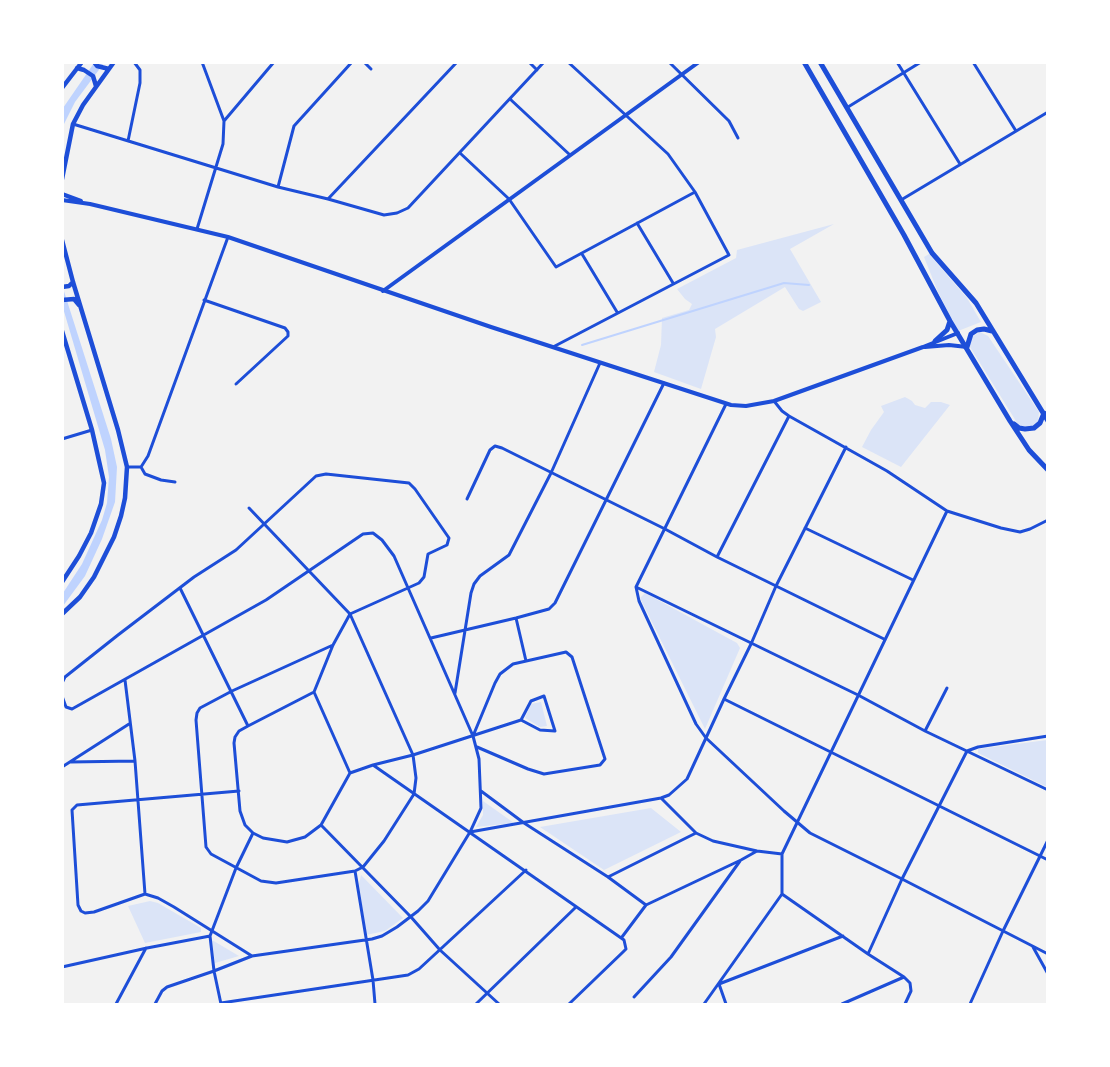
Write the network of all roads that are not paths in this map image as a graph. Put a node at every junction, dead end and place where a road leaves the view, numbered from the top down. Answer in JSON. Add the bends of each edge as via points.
{"nodes":[{"id":1,"x":82,"y":62,"type":"edge"},
{"id":2,"x":114,"y":62,"type":"edge"},
{"id":3,"x":134,"y":62,"type":"edge"},
{"id":4,"x":202,"y":62,"type":"edge"},
{"id":5,"x":274,"y":62,"type":"edge"},
{"id":6,"x":352,"y":62,"type":"edge"},
{"id":7,"x":364,"y":62,"type":"edge"},
{"id":8,"x":457,"y":62,"type":"edge"},
{"id":9,"x":528,"y":62,"type":"edge"},
{"id":10,"x":544,"y":62,"type":"edge"},
{"id":11,"x":568,"y":62,"type":"edge"},
{"id":12,"x":669,"y":62,"type":"edge"},
{"id":13,"x":699,"y":62,"type":"edge"},
{"id":14,"x":804,"y":62,"type":"edge"},
{"id":15,"x":820,"y":62,"type":"edge"},
{"id":16,"x":897,"y":62,"type":"edge"},
{"id":17,"x":921,"y":62,"type":"edge"},
{"id":18,"x":973,"y":62,"type":"edge"},
{"id":19,"x":96,"y":64,"type":"edge"},
{"id":20,"x":77,"y":68,"type":"junction"},
{"id":21,"x":109,"y":69,"type":"junction"},
{"id":22,"x":371,"y":69,"type":"dead end"},
{"id":23,"x":537,"y":70,"type":"junction"},
{"id":24,"x":904,"y":73,"type":"junction"},
{"id":25,"x":682,"y":74,"type":"junction"},
{"id":26,"x":96,"y":86,"type":"junction"},
{"id":27,"x":62,"y":88,"type":"edge"},
{"id":28,"x":510,"y":99,"type":"junction"},
{"id":29,"x":848,"y":107,"type":"junction"},
{"id":30,"x":1048,"y":112,"type":"edge"},
{"id":31,"x":626,"y":115,"type":"junction"},
{"id":32,"x":224,"y":121,"type":"junction"},
{"id":33,"x":73,"y":124,"type":"junction"},
{"id":34,"x":1016,"y":131,"type":"junction"},
{"id":35,"x":738,"y":138,"type":"dead end"},
{"id":36,"x":128,"y":141,"type":"junction"},
{"id":37,"x":460,"y":153,"type":"junction"},
{"id":38,"x":570,"y":156,"type":"junction"},
{"id":39,"x":960,"y":164,"type":"junction"},
{"id":40,"x":216,"y":168,"type":"junction"},
{"id":41,"x":62,"y":179,"type":"edge"},
{"id":42,"x":278,"y":187,"type":"junction"},
{"id":43,"x":695,"y":192,"type":"junction"},
{"id":44,"x":62,"y":194,"type":"edge"},
{"id":45,"x":328,"y":199,"type":"junction"},
{"id":46,"x":509,"y":199,"type":"junction"},
{"id":47,"x":62,"y":200,"type":"edge"},
{"id":48,"x":901,"y":200,"type":"junction"},
{"id":49,"x":90,"y":204,"type":"junction"},
{"id":50,"x":637,"y":223,"type":"junction"},
{"id":51,"x":197,"y":229,"type":"junction"},
{"id":52,"x":228,"y":237,"type":"junction"},
{"id":53,"x":62,"y":240,"type":"edge"},
{"id":54,"x":582,"y":254,"type":"junction"},
{"id":55,"x":73,"y":282,"type":"junction"},
{"id":56,"x":673,"y":283,"type":"junction"},
{"id":57,"x":62,"y":287,"type":"edge"},
{"id":58,"x":383,"y":291,"type":"junction"},
{"id":59,"x":62,"y":300,"type":"edge"},
{"id":60,"x":204,"y":300,"type":"junction"},
{"id":61,"x":81,"y":308,"type":"junction"},
{"id":62,"x":617,"y":312,"type":"junction"},
{"id":63,"x":950,"y":321,"type":"junction"},
{"id":64,"x":977,"y":330,"type":"junction"},
{"id":65,"x":62,"y":331,"type":"edge"},
{"id":66,"x":992,"y":331,"type":"junction"},
{"id":67,"x":958,"y":333,"type":"junction"},
{"id":68,"x":935,"y":341,"type":"junction"},
{"id":69,"x":553,"y":347,"type":"junction"},
{"id":70,"x":967,"y":347,"type":"junction"},
{"id":71,"x":922,"y":348,"type":"junction"},
{"id":72,"x":600,"y":362,"type":"junction"},
{"id":73,"x":664,"y":383,"type":"junction"},
{"id":74,"x":236,"y":384,"type":"dead end"},
{"id":75,"x":774,"y":401,"type":"junction"},
{"id":76,"x":726,"y":404,"type":"junction"},
{"id":77,"x":1044,"y":413,"type":"junction"},
{"id":78,"x":789,"y":416,"type":"junction"},
{"id":79,"x":1010,"y":421,"type":"junction"},
{"id":80,"x":1048,"y":421,"type":"edge"},
{"id":81,"x":92,"y":430,"type":"junction"},
{"id":82,"x":62,"y":439,"type":"edge"},
{"id":83,"x":846,"y":447,"type":"junction"},
{"id":84,"x":127,"y":467,"type":"junction"},
{"id":85,"x":141,"y":467,"type":"junction"},
{"id":86,"x":1048,"y":470,"type":"edge"},
{"id":87,"x":551,"y":472,"type":"junction"},
{"id":88,"x":175,"y":482,"type":"dead end"},
{"id":89,"x":467,"y":499,"type":"dead end"},
{"id":90,"x":607,"y":500,"type":"junction"},
{"id":91,"x":250,"y":508,"type":"dead end"},
{"id":92,"x":947,"y":511,"type":"junction"},
{"id":93,"x":1048,"y":520,"type":"edge"},
{"id":94,"x":266,"y":524,"type":"junction"},
{"id":95,"x":805,"y":528,"type":"junction"},
{"id":96,"x":664,"y":529,"type":"junction"},
{"id":97,"x":717,"y":557,"type":"junction"},
{"id":98,"x":310,"y":570,"type":"junction"},
{"id":99,"x":913,"y":580,"type":"junction"},
{"id":100,"x":62,"y":582,"type":"edge"},
{"id":101,"x":636,"y":586,"type":"junction"},
{"id":102,"x":776,"y":586,"type":"junction"},
{"id":103,"x":180,"y":588,"type":"junction"},
{"id":104,"x":408,"y":589,"type":"junction"},
{"id":105,"x":62,"y":614,"type":"edge"},
{"id":106,"x":350,"y":614,"type":"junction"},
{"id":107,"x":516,"y":618,"type":"junction"},
{"id":108,"x":465,"y":630,"type":"junction"},
{"id":109,"x":203,"y":634,"type":"junction"},
{"id":110,"x":431,"y":638,"type":"junction"},
{"id":111,"x":884,"y":639,"type":"junction"},
{"id":112,"x":752,"y":644,"type":"junction"},
{"id":113,"x":333,"y":645,"type":"junction"},
{"id":114,"x":526,"y":661,"type":"junction"},
{"id":115,"x":124,"y":680,"type":"junction"},
{"id":116,"x":62,"y":683,"type":"edge"},
{"id":117,"x":946,"y":688,"type":"dead end"},
{"id":118,"x":232,"y":691,"type":"junction"},
{"id":119,"x":314,"y":692,"type":"junction"},
{"id":120,"x":454,"y":695,"type":"junction"},
{"id":121,"x":858,"y":695,"type":"junction"},
{"id":122,"x":62,"y":696,"type":"edge"},
{"id":123,"x":724,"y":698,"type":"junction"},
{"id":124,"x":521,"y":720,"type":"junction"},
{"id":125,"x":130,"y":723,"type":"junction"},
{"id":126,"x":248,"y":726,"type":"junction"},
{"id":127,"x":925,"y":731,"type":"junction"},
{"id":128,"x":473,"y":736,"type":"junction"},
{"id":129,"x":1048,"y":736,"type":"edge"},
{"id":130,"x":706,"y":738,"type":"junction"},
{"id":131,"x":477,"y":746,"type":"junction"},
{"id":132,"x":967,"y":751,"type":"junction"},
{"id":133,"x":831,"y":753,"type":"junction"},
{"id":134,"x":413,"y":756,"type":"junction"},
{"id":135,"x":135,"y":761,"type":"junction"},
{"id":136,"x":70,"y":762,"type":"junction"},
{"id":137,"x":373,"y":764,"type":"junction"},
{"id":138,"x":62,"y":767,"type":"edge"},
{"id":139,"x":350,"y":773,"type":"junction"},
{"id":140,"x":482,"y":790,"type":"junction"},
{"id":141,"x":1048,"y":790,"type":"edge"},
{"id":142,"x":239,"y":791,"type":"junction"},
{"id":143,"x":414,"y":794,"type":"junction"},
{"id":144,"x":203,"y":795,"type":"junction"},
{"id":145,"x":661,"y":798,"type":"junction"},
{"id":146,"x":137,"y":800,"type":"junction"},
{"id":147,"x":939,"y":806,"type":"junction"},
{"id":148,"x":524,"y":823,"type":"junction"},
{"id":149,"x":797,"y":823,"type":"junction"},
{"id":150,"x":321,"y":825,"type":"junction"},
{"id":151,"x":470,"y":832,"type":"junction"},
{"id":152,"x":252,"y":833,"type":"junction"},
{"id":153,"x":696,"y":833,"type":"junction"},
{"id":154,"x":1048,"y":840,"type":"edge"},
{"id":155,"x":757,"y":851,"type":"junction"},
{"id":156,"x":782,"y":854,"type":"junction"},
{"id":157,"x":1040,"y":856,"type":"junction"},
{"id":158,"x":741,"y":860,"type":"junction"},
{"id":159,"x":1048,"y":860,"type":"edge"},
{"id":160,"x":363,"y":867,"type":"junction"},
{"id":161,"x":236,"y":868,"type":"junction"},
{"id":162,"x":526,"y":870,"type":"junction"},
{"id":163,"x":355,"y":871,"type":"junction"},
{"id":164,"x":608,"y":877,"type":"junction"},
{"id":165,"x":902,"y":879,"type":"junction"},
{"id":166,"x":145,"y":894,"type":"junction"},
{"id":167,"x":782,"y":894,"type":"junction"},
{"id":168,"x":646,"y":905,"type":"junction"},
{"id":169,"x":576,"y":907,"type":"junction"},
{"id":170,"x":411,"y":917,"type":"junction"},
{"id":171,"x":1003,"y":931,"type":"junction"},
{"id":172,"x":210,"y":933,"type":"junction"},
{"id":173,"x":843,"y":936,"type":"junction"},
{"id":174,"x":622,"y":937,"type":"junction"},
{"id":175,"x":366,"y":940,"type":"junction"},
{"id":176,"x":1033,"y":946,"type":"junction"},
{"id":177,"x":147,"y":948,"type":"junction"},
{"id":178,"x":440,"y":950,"type":"junction"},
{"id":179,"x":868,"y":954,"type":"junction"},
{"id":180,"x":1048,"y":954,"type":"edge"},
{"id":181,"x":252,"y":956,"type":"junction"},
{"id":182,"x":62,"y":967,"type":"edge"},
{"id":183,"x":214,"y":971,"type":"junction"},
{"id":184,"x":1048,"y":974,"type":"edge"},
{"id":185,"x":904,"y":977,"type":"junction"},
{"id":186,"x":373,"y":980,"type":"junction"},
{"id":187,"x":719,"y":984,"type":"junction"},
{"id":188,"x":488,"y":994,"type":"junction"},
{"id":189,"x":634,"y":997,"type":"dead end"},
{"id":190,"x":906,"y":1003,"type":"edge"},
{"id":191,"x":116,"y":1004,"type":"edge"},
{"id":192,"x":155,"y":1004,"type":"edge"},
{"id":193,"x":221,"y":1004,"type":"edge"},
{"id":194,"x":375,"y":1004,"type":"edge"},
{"id":195,"x":476,"y":1004,"type":"edge"},
{"id":196,"x":499,"y":1004,"type":"edge"},
{"id":197,"x":569,"y":1004,"type":"edge"},
{"id":198,"x":704,"y":1004,"type":"edge"},
{"id":199,"x":726,"y":1004,"type":"edge"},
{"id":200,"x":842,"y":1004,"type":"edge"},
{"id":201,"x":970,"y":1004,"type":"edge"}],
"edges":[{"from":1,"to":20,"type":"main road"},
{"from":2,"to":21,"type":"main road"},
{"from":3,"to":36,"type":"street","via":[[140,70],[140,83]]},
{"from":4,"to":32,"type":"street"},
{"from":5,"to":32,"type":"street"},
{"from":6,"to":42,"type":"street","via":[[294,126]]},
{"from":7,"to":22,"type":"street"},
{"from":8,"to":45,"type":"street"},
{"from":9,"to":23,"type":"street"},
{"from":10,"to":23,"type":"street"},
{"from":11,"to":31,"type":"street"},
{"from":12,"to":25,"type":"street"},
{"from":13,"to":25,"type":"main road"},
{"from":14,"to":63,"type":"highway"},
{"from":15,"to":29,"type":"highway"},
{"from":16,"to":24,"type":"street"},
{"from":17,"to":24,"type":"street"},
{"from":18,"to":34,"type":"street"},
{"from":19,"to":21,"type":"main road"},
{"from":20,"to":26,"type":"main road","via":[[93,76]]},
{"from":20,"to":27,"type":"main road"},
{"from":21,"to":26,"type":"main road"},
{"from":23,"to":28,"type":"street"},
{"from":24,"to":29,"type":"street"},
{"from":24,"to":39,"type":"street"},
{"from":25,"to":31,"type":"main road"},
{"from":25,"to":35,"type":"street","via":[[729,121]]},
{"from":26,"to":33,"type":"main road"},
{"from":28,"to":37,"type":"street"},
{"from":28,"to":38,"type":"street"},
{"from":29,"to":48,"type":"highway"},
{"from":30,"to":34,"type":"street"},
{"from":31,"to":38,"type":"main road"},
{"from":31,"to":43,"type":"street","via":[[668,154]]},
{"from":32,"to":40,"type":"street","via":[[223,144]]},
{"from":33,"to":36,"type":"street"},
{"from":33,"to":41,"type":"main road"},
{"from":34,"to":39,"type":"street"},
{"from":36,"to":40,"type":"street"},
{"from":37,"to":45,"type":"street","via":[[408,208],[397,213],[384,215]]},
{"from":37,"to":46,"type":"street"},
{"from":38,"to":46,"type":"main road"},
{"from":39,"to":48,"type":"street"},
{"from":40,"to":42,"type":"street"},
{"from":40,"to":51,"type":"street"},
{"from":42,"to":45,"type":"street"},
{"from":43,"to":50,"type":"street"},
{"from":43,"to":56,"type":"street","via":[[730,254]]},
{"from":44,"to":49,"type":"main road"},
{"from":46,"to":54,"type":"street","via":[[556,267]]},
{"from":46,"to":58,"type":"main road"},
{"from":47,"to":49,"type":"main road"},
{"from":48,"to":66,"type":"highway","via":[[932,253],[976,303]]},
{"from":49,"to":51,"type":"main road"},
{"from":50,"to":54,"type":"street"},
{"from":50,"to":56,"type":"street"},
{"from":51,"to":52,"type":"main road"},
{"from":52,"to":58,"type":"main road"},
{"from":52,"to":60,"type":"street"},
{"from":53,"to":55,"type":"main road"},
{"from":54,"to":62,"type":"street"},
{"from":55,"to":57,"type":"main road"},
{"from":55,"to":61,"type":"main road"},
{"from":56,"to":62,"type":"street"},
{"from":58,"to":69,"type":"main road"},
{"from":59,"to":61,"type":"main road","via":[[74,299]]},
{"from":60,"to":74,"type":"street","via":[[285,328],[288,332],[288,336]]},
{"from":60,"to":85,"type":"street","via":[[148,456]]},
{"from":61,"to":84,"type":"main road"},
{"from":62,"to":69,"type":"street"},
{"from":63,"to":67,"type":"highway"},
{"from":63,"to":68,"type":"highway"},
{"from":64,"to":66,"type":"highway"},
{"from":64,"to":67,"type":"highway"},
{"from":64,"to":70,"type":"highway","via":[[970,334]]},
{"from":65,"to":81,"type":"main road"},
{"from":66,"to":77,"type":"highway"},
{"from":67,"to":68,"type":"main road"},
{"from":67,"to":70,"type":"highway"},
{"from":68,"to":71,"type":"main road"},
{"from":69,"to":72,"type":"main road"},
{"from":70,"to":71,"type":"main road"},
{"from":70,"to":79,"type":"highway"},
{"from":71,"to":75,"type":"main road"},
{"from":72,"to":73,"type":"main road"},
{"from":72,"to":87,"type":"street"},
{"from":73,"to":76,"type":"main road"},
{"from":73,"to":90,"type":"street"},
{"from":75,"to":76,"type":"main road","via":[[746,406]]},
{"from":75,"to":78,"type":"street"},
{"from":76,"to":96,"type":"street"},
{"from":77,"to":79,"type":"highway","via":[[1034,428],[1020,428]]},
{"from":77,"to":80,"type":"highway"},
{"from":78,"to":83,"type":"street"},
{"from":78,"to":97,"type":"street"},
{"from":79,"to":86,"type":"highway","via":[[1029,450]]},
{"from":81,"to":82,"type":"street"},
{"from":81,"to":100,"type":"main road","via":[[102,471],[102,504],[91,533]]},
{"from":83,"to":92,"type":"street"},
{"from":83,"to":95,"type":"street"},
{"from":84,"to":85,"type":"street"},
{"from":84,"to":105,"type":"main road","via":[[125,498],[114,537],[94,577]]},
{"from":85,"to":88,"type":"street","via":[[145,474]]},
{"from":87,"to":89,"type":"street","via":[[496,446],[485,458]]},
{"from":87,"to":90,"type":"street"},
{"from":87,"to":108,"type":"street","via":[[509,555],[474,584]]},
{"from":90,"to":96,"type":"street"},
{"from":90,"to":107,"type":"street","via":[[555,603],[549,608]]},
{"from":91,"to":94,"type":"street"},
{"from":92,"to":93,"type":"street","via":[[1020,532]]},
{"from":92,"to":99,"type":"street"},
{"from":94,"to":98,"type":"street"},
{"from":94,"to":103,"type":"street","via":[[236,550]]},
{"from":94,"to":104,"type":"street","via":[[316,476],[326,474],[409,483],[449,538],[447,545],[428,554],[424,577]]},
{"from":95,"to":99,"type":"street"},
{"from":95,"to":102,"type":"street"},
{"from":96,"to":97,"type":"street"},
{"from":96,"to":101,"type":"street"},
{"from":97,"to":102,"type":"street"},
{"from":98,"to":104,"type":"street","via":[[363,534],[373,533],[394,556]]},
{"from":98,"to":106,"type":"street"},
{"from":98,"to":109,"type":"street","via":[[266,600]]},
{"from":99,"to":111,"type":"street"},
{"from":101,"to":112,"type":"street"},
{"from":101,"to":130,"type":"street","via":[[696,724]]},
{"from":102,"to":111,"type":"street"},
{"from":102,"to":112,"type":"street"},
{"from":103,"to":109,"type":"street"},
{"from":103,"to":116,"type":"street","via":[[65,677]]},
{"from":104,"to":106,"type":"street"},
{"from":104,"to":110,"type":"street"},
{"from":106,"to":113,"type":"street"},
{"from":106,"to":134,"type":"street"},
{"from":107,"to":108,"type":"street"},
{"from":107,"to":114,"type":"street"},
{"from":108,"to":110,"type":"street"},
{"from":108,"to":120,"type":"street"},
{"from":109,"to":115,"type":"street"},
{"from":109,"to":118,"type":"street"},
{"from":110,"to":120,"type":"street"},
{"from":111,"to":121,"type":"street"},
{"from":112,"to":121,"type":"street"},
{"from":112,"to":123,"type":"street"},
{"from":113,"to":118,"type":"street"},
{"from":113,"to":119,"type":"street"},
{"from":114,"to":128,"type":"street","via":[[512,664],[500,674]]},
{"from":114,"to":131,"type":"street","via":[[566,652],[572,657],[605,759],[603,763],[544,774]]},
{"from":115,"to":122,"type":"street","via":[[72,709],[66,707]]},
{"from":115,"to":125,"type":"street"},
{"from":117,"to":127,"type":"street"},
{"from":118,"to":126,"type":"street"},
{"from":118,"to":144,"type":"street","via":[[200,708],[197,713]]},
{"from":119,"to":126,"type":"street"},
{"from":119,"to":139,"type":"street"},
{"from":120,"to":128,"type":"street"},
{"from":121,"to":127,"type":"street"},
{"from":121,"to":133,"type":"street"},
{"from":123,"to":130,"type":"street"},
{"from":123,"to":133,"type":"street"},
{"from":124,"to":124,"type":"street","via":[[540,730],[555,731],[544,696],[531,701]]},
{"from":124,"to":128,"type":"street"},
{"from":125,"to":135,"type":"street"},
{"from":125,"to":136,"type":"street"},
{"from":126,"to":142,"type":"street","via":[[239,731],[234,743]]},
{"from":127,"to":132,"type":"street"},
{"from":128,"to":131,"type":"street"},
{"from":128,"to":134,"type":"street"},
{"from":129,"to":132,"type":"street"},
{"from":130,"to":145,"type":"street","via":[[687,779]]},
{"from":130,"to":149,"type":"street"},
{"from":131,"to":140,"type":"street"},
{"from":132,"to":141,"type":"street"},
{"from":132,"to":147,"type":"street"},
{"from":133,"to":147,"type":"street"},
{"from":133,"to":149,"type":"street"},
{"from":134,"to":137,"type":"street"},
{"from":134,"to":143,"type":"street"},
{"from":135,"to":136,"type":"street"},
{"from":135,"to":146,"type":"street"},
{"from":136,"to":138,"type":"street"},
{"from":137,"to":139,"type":"street"},
{"from":137,"to":143,"type":"street"},
{"from":139,"to":150,"type":"street"},
{"from":140,"to":148,"type":"street"},
{"from":140,"to":151,"type":"street","via":[[481,808]]},
{"from":142,"to":144,"type":"street"},
{"from":142,"to":152,"type":"street","via":[[240,811]]},
{"from":143,"to":151,"type":"street"},
{"from":143,"to":160,"type":"street"},
{"from":144,"to":146,"type":"street"},
{"from":144,"to":161,"type":"street","via":[[206,847],[211,854]]},
{"from":145,"to":148,"type":"street"},
{"from":145,"to":153,"type":"street"},
{"from":146,"to":166,"type":"street"},
{"from":146,"to":166,"type":"street","via":[[78,805],[72,810],[78,905],[85,914]]},
{"from":147,"to":157,"type":"street"},
{"from":147,"to":165,"type":"street"},
{"from":148,"to":151,"type":"street"},
{"from":148,"to":164,"type":"street"},
{"from":149,"to":156,"type":"street"},
{"from":149,"to":165,"type":"street","via":[[810,833]]},
{"from":150,"to":152,"type":"street","via":[[305,838],[287,842]]},
{"from":150,"to":160,"type":"street"},
{"from":151,"to":162,"type":"street"},
{"from":151,"to":170,"type":"street","via":[[428,900]]},
{"from":152,"to":161,"type":"street"},
{"from":153,"to":155,"type":"street","via":[[713,841]]},
{"from":153,"to":164,"type":"street"},
{"from":154,"to":157,"type":"street"},
{"from":155,"to":156,"type":"street"},
{"from":155,"to":158,"type":"street"},
{"from":156,"to":167,"type":"street"},
{"from":157,"to":159,"type":"street"},
{"from":157,"to":171,"type":"street"},
{"from":158,"to":168,"type":"street"},
{"from":158,"to":189,"type":"street","via":[[671,957]]},
{"from":160,"to":163,"type":"street"},
{"from":160,"to":170,"type":"street"},
{"from":161,"to":163,"type":"street","via":[[261,881],[276,884]]},
{"from":161,"to":172,"type":"street"},
{"from":162,"to":169,"type":"street"},
{"from":162,"to":178,"type":"street"},
{"from":163,"to":175,"type":"street"},
{"from":164,"to":168,"type":"street"},
{"from":165,"to":171,"type":"street"},
{"from":165,"to":179,"type":"street"},
{"from":166,"to":172,"type":"street","via":[[158,898]]},
{"from":167,"to":173,"type":"street"},
{"from":167,"to":187,"type":"street"},
{"from":168,"to":174,"type":"street"},
{"from":169,"to":174,"type":"street"},
{"from":169,"to":188,"type":"street"},
{"from":170,"to":175,"type":"street","via":[[382,936]]},
{"from":170,"to":178,"type":"street"},
{"from":171,"to":176,"type":"street"},
{"from":171,"to":201,"type":"street"},
{"from":172,"to":177,"type":"street"},
{"from":172,"to":181,"type":"street"},
{"from":172,"to":183,"type":"street"},
{"from":173,"to":179,"type":"street"},
{"from":173,"to":187,"type":"street"},
{"from":174,"to":197,"type":"street","via":[[626,949]]},
{"from":175,"to":181,"type":"street"},
{"from":175,"to":186,"type":"street"},
{"from":176,"to":180,"type":"street"},
{"from":176,"to":184,"type":"street"},
{"from":177,"to":182,"type":"street"},
{"from":177,"to":191,"type":"street"},
{"from":178,"to":186,"type":"street","via":[[419,969],[408,974]]},
{"from":178,"to":188,"type":"street"},
{"from":179,"to":185,"type":"street"},
{"from":181,"to":183,"type":"street"},
{"from":183,"to":192,"type":"street","via":[[167,987]]},
{"from":183,"to":193,"type":"street"},
{"from":185,"to":190,"type":"street","via":[[910,983],[911,991]]},
{"from":185,"to":200,"type":"street"},
{"from":186,"to":193,"type":"street"},
{"from":186,"to":194,"type":"street"},
{"from":187,"to":198,"type":"street"},
{"from":187,"to":199,"type":"street"},
{"from":188,"to":195,"type":"street"},
{"from":188,"to":196,"type":"street"}]}
